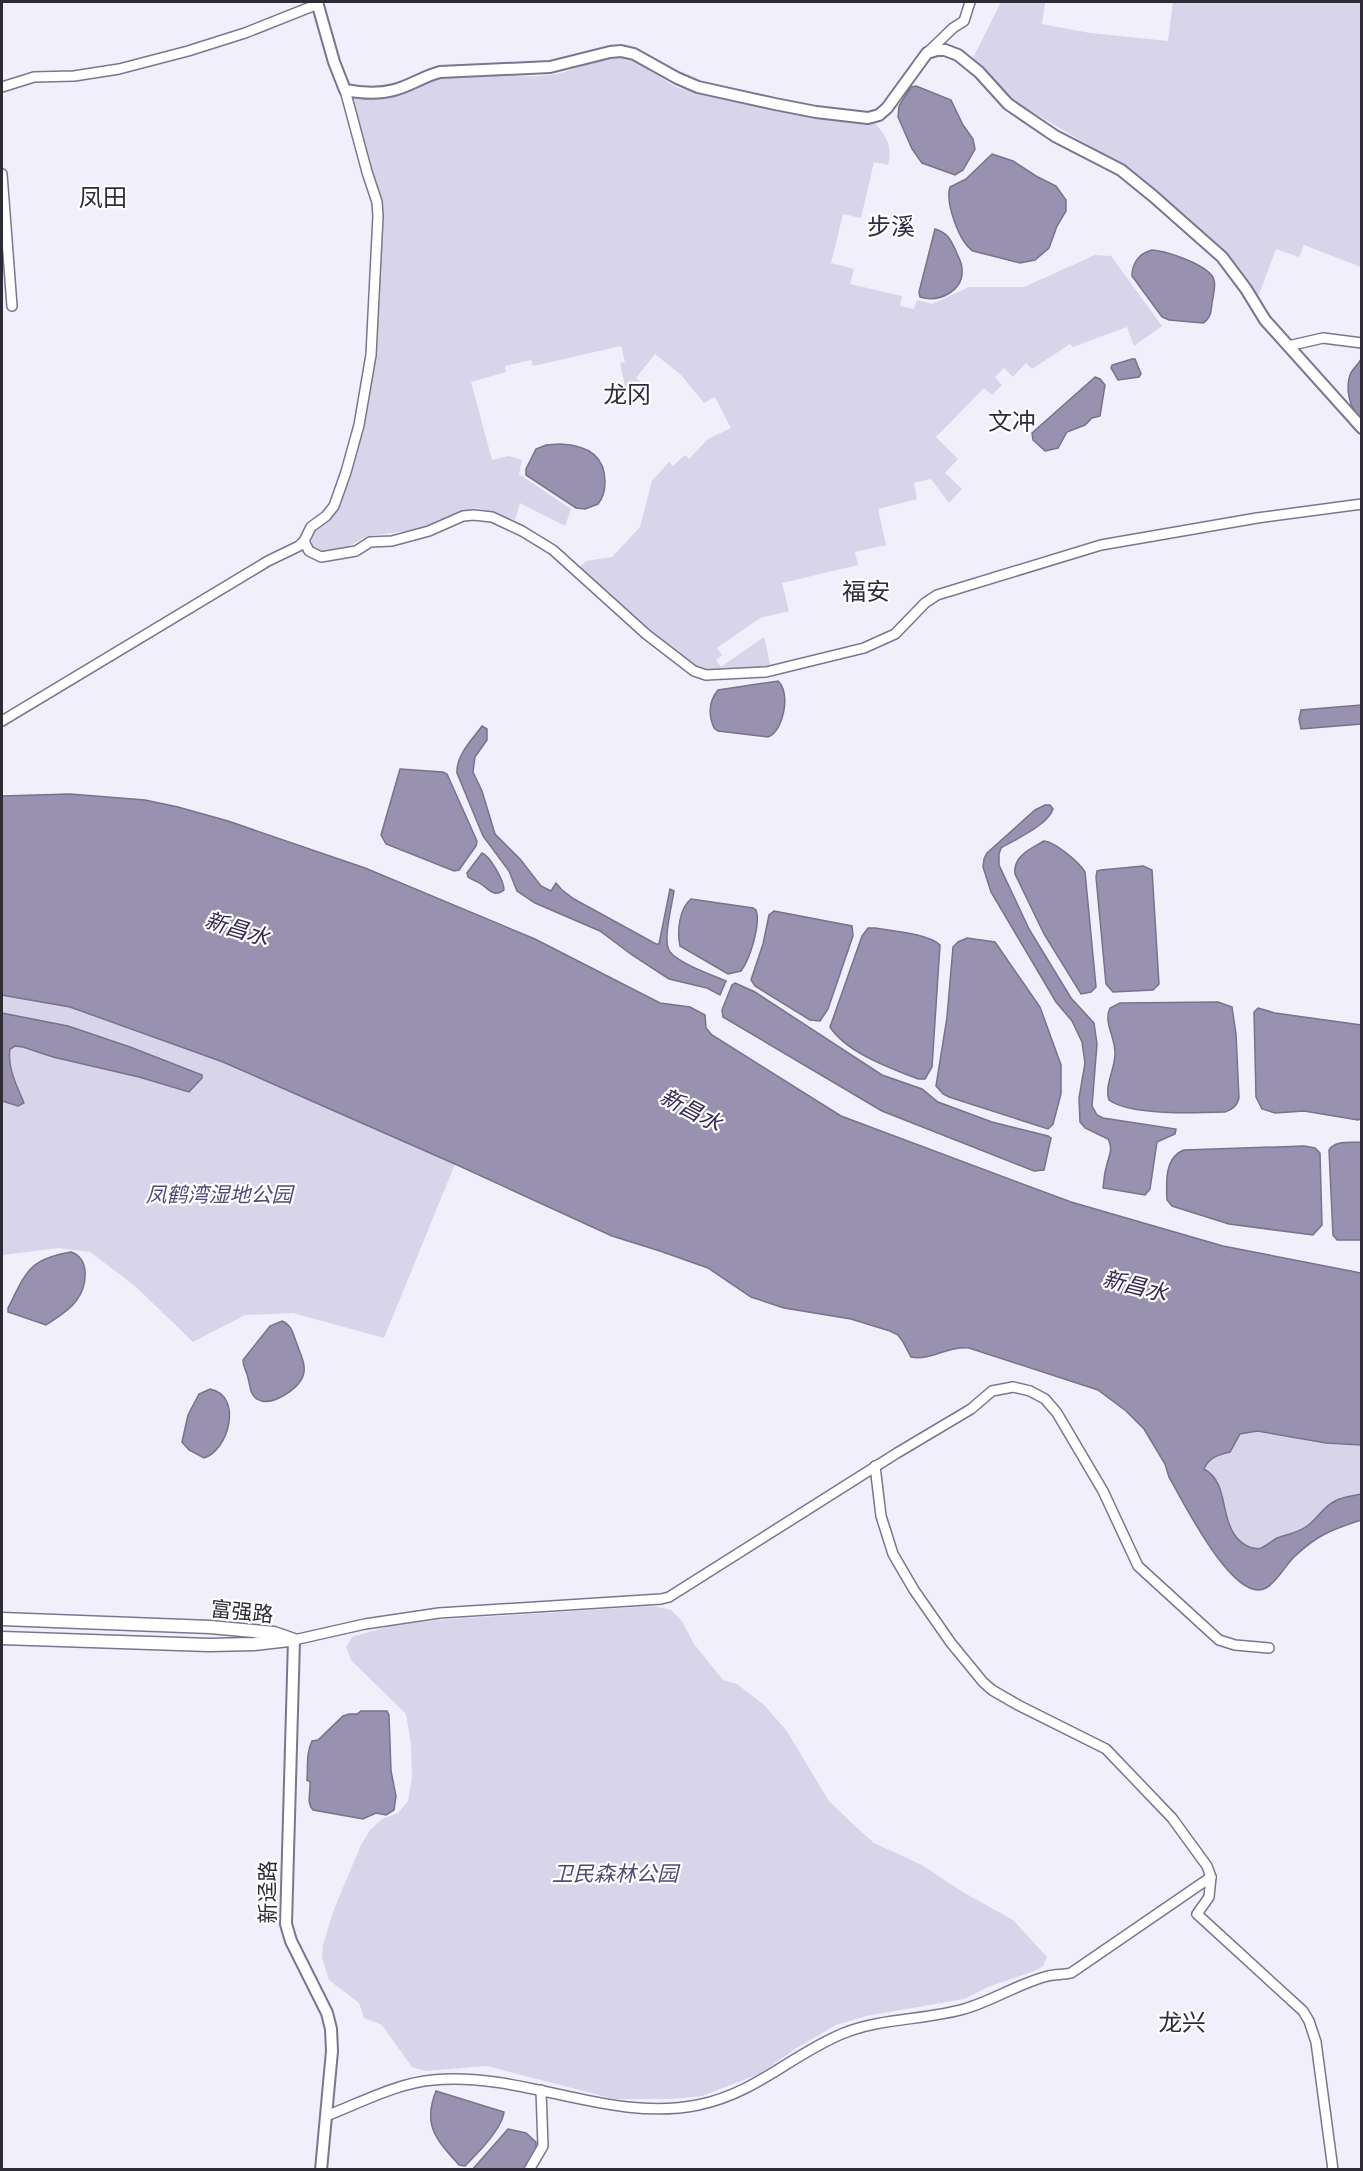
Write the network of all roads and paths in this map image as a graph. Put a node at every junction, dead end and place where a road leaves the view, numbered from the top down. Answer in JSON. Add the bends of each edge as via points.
{"nodes":[{"id":1,"x":970,"y":2,"type":"edge"},
{"id":2,"x":318,"y":3,"type":"edge"},
{"id":3,"x":927,"y":53,"type":"junction"},
{"id":4,"x":2,"y":87,"type":"edge"},
{"id":5,"x":345,"y":90,"type":"junction"},
{"id":6,"x":2,"y":174,"type":"edge"},
{"id":7,"x":12,"y":306,"type":"dead end"},
{"id":8,"x":1362,"y":344,"type":"edge"},
{"id":9,"x":1288,"y":346,"type":"junction"},
{"id":10,"x":1362,"y":428,"type":"edge"},
{"id":11,"x":1362,"y":504,"type":"edge"},
{"id":12,"x":304,"y":541,"type":"junction"},
{"id":13,"x":2,"y":721,"type":"edge"},
{"id":14,"x":876,"y":1466,"type":"junction"},
{"id":15,"x":2,"y":1619,"type":"edge"},
{"id":16,"x":2,"y":1638,"type":"edge"},
{"id":17,"x":294,"y":1640,"type":"junction"},
{"id":18,"x":1269,"y":1648,"type":"dead end"},
{"id":19,"x":1211,"y":1877,"type":"junction"},
{"id":20,"x":541,"y":2090,"type":"junction"},
{"id":21,"x":326,"y":2116,"type":"junction"},
{"id":22,"x":321,"y":2169,"type":"edge"},
{"id":23,"x":529,"y":2169,"type":"edge"},
{"id":24,"x":1333,"y":2169,"type":"edge"}],
"edges":[{"from":1,"to":3,"type":"street","via":[[963,21]]},
{"from":2,"to":4,"type":"street","via":[[188,51],[119,69],[34,77]]},
{"from":2,"to":5,"type":"street"},
{"from":3,"to":5,"type":"street","via":[[887,108],[868,118],[816,112],[698,87],[621,51],[550,67],[440,72],[393,90]]},
{"from":3,"to":9,"type":"street","via":[[945,50],[958,55],[1008,105],[1055,136],[1121,170],[1144,188],[1222,257]]},
{"from":5,"to":12,"type":"street","via":[[378,209],[371,356],[359,425],[334,506],[310,527]]},
{"from":6,"to":7,"type":"street"},
{"from":8,"to":9,"type":"street","via":[[1323,338]]},
{"from":9,"to":10,"type":"street"},
{"from":11,"to":12,"type":"street","via":[[1101,544],[937,595],[895,634],[864,648],[766,672],[706,675],[694,671],[646,634],[553,550],[492,517],[463,516],[429,531],[392,541],[370,542],[356,551],[321,557],[309,551]]},
{"from":12,"to":13,"type":"street"},
{"from":14,"to":17,"type":"street","via":[[669,1597],[439,1613]]},
{"from":14,"to":18,"type":"street","via":[[971,1409],[992,1390],[1013,1387],[1030,1391],[1057,1413],[1103,1491],[1138,1566],[1219,1640],[1235,1646]]},
{"from":14,"to":19,"type":"street","via":[[881,1516],[893,1554],[914,1590],[983,1682],[1018,1705],[1106,1749],[1172,1818],[1208,1866]]},
{"from":15,"to":17,"type":"main road","name":"富强路","via":[[210,1627],[274,1633]]},
{"from":16,"to":17,"type":"main road","name":"富强路","via":[[209,1645]]},
{"from":17,"to":21,"type":"street","name":"新迳路","via":[[286,1924],[330,2021],[332,2051]]},
{"from":19,"to":20,"type":"street","via":[[1071,1974],[1047,1976],[962,2010],[855,2029],[751,2086],[711,2101],[671,2108],[631,2108]]},
{"from":19,"to":24,"type":"street","via":[[1209,1898],[1197,1914],[1309,2021],[1316,2042]]},
{"from":20,"to":21,"type":"street","via":[[469,2079],[434,2079],[410,2084]]},
{"from":20,"to":23,"type":"street","via":[[543,2146]]},
{"from":21,"to":22,"type":"street","name":"新迳路"}]}
